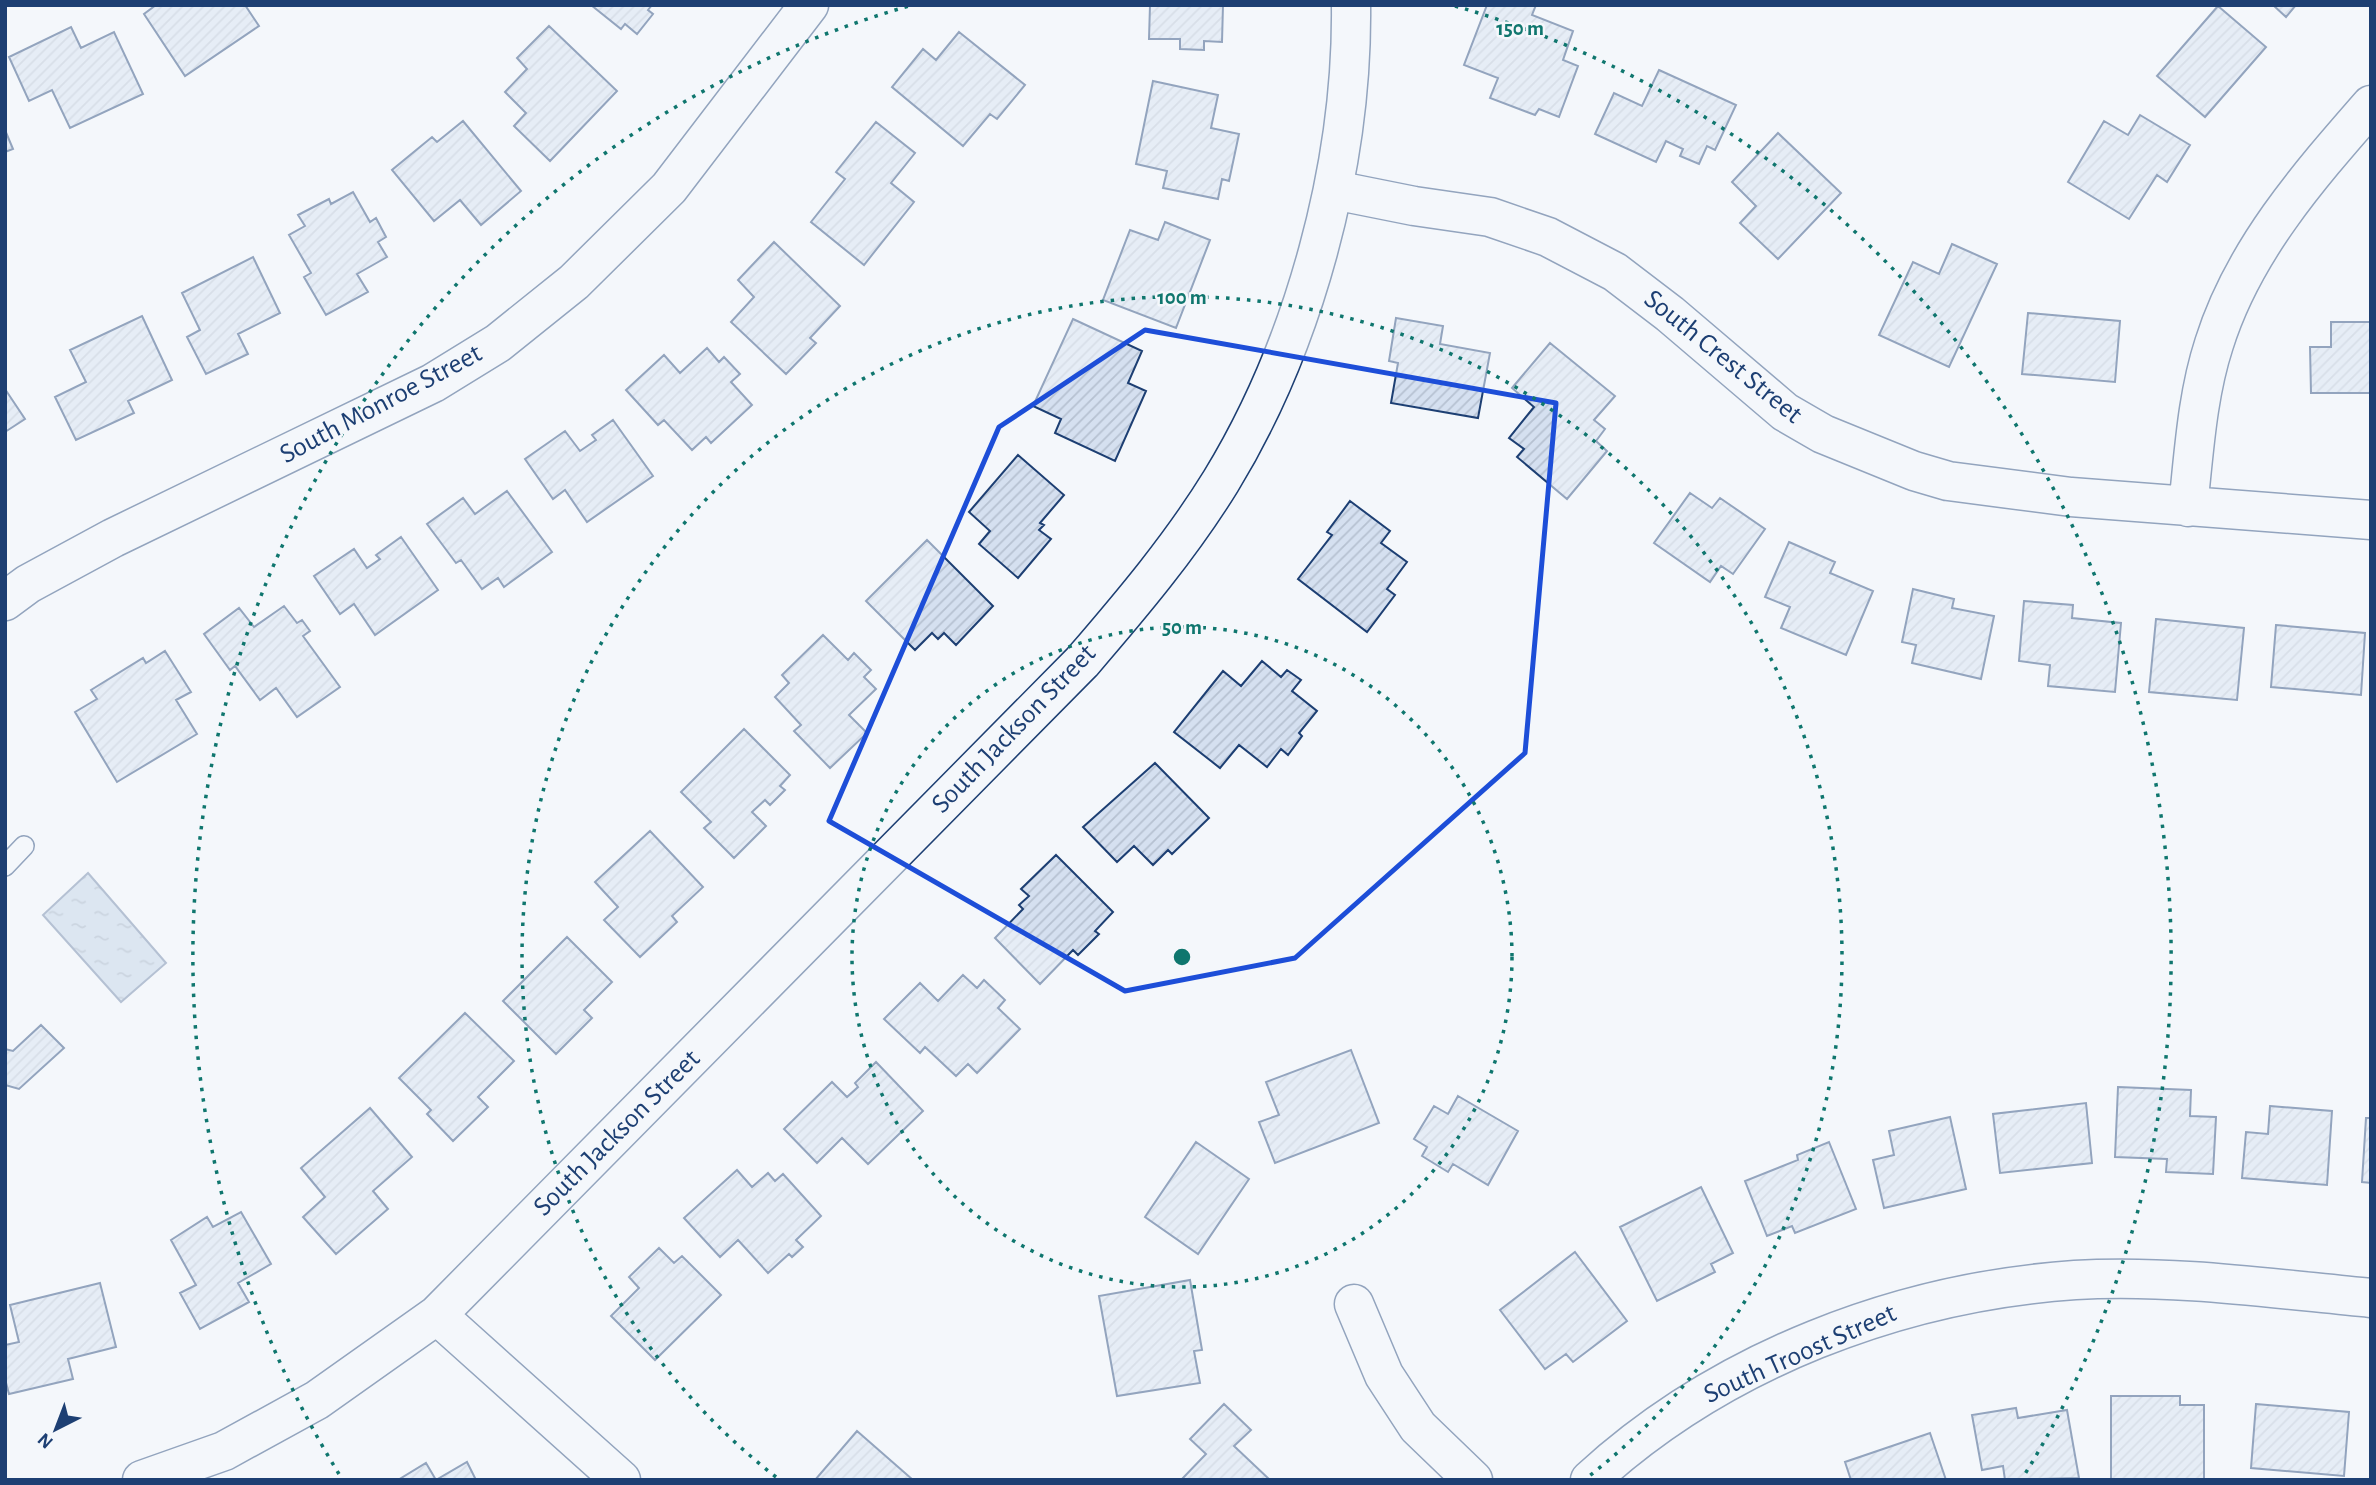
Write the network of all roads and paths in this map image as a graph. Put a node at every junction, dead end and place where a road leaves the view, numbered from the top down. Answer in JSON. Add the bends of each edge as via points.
{"nodes":[{"id":1,"x":809,"y":5,"type":"edge"},
{"id":2,"x":1351,"y":5,"type":"edge"},
{"id":3,"x":2371,"y":105,"type":"edge"},
{"id":4,"x":1334,"y":190,"type":"junction"},
{"id":5,"x":2188,"y":507,"type":"junction"},
{"id":6,"x":2371,"y":520,"type":"edge"},
{"id":7,"x":5,"y":601,"type":"edge"},
{"id":8,"x":24,"y":846,"type":"dead end"},
{"id":9,"x":5,"y":866,"type":"edge"},
{"id":10,"x":2371,"y":1298,"type":"edge"},
{"id":11,"x":1354,"y":1304,"type":"dead end"},
{"id":12,"x":437,"y":1315,"type":"junction"},
{"id":13,"x":142,"y":1480,"type":"edge"},
{"id":14,"x":621,"y":1480,"type":"edge"},
{"id":15,"x":1473,"y":1480,"type":"edge"},
{"id":16,"x":1590,"y":1480,"type":"edge"}],
"edges":[{"from":1,"to":7,"type":"street","name":"South Monroe Street","via":[[669,188],[575,282],[498,343],[433,383],[113,538]]},
{"from":2,"to":4,"type":"street","name":"South Jackson Street"},
{"from":3,"to":5,"type":"street","via":[[2286,206],[2235,290],[2213,344],[2200,405]]},
{"from":4,"to":5,"type":"street","name":"South Crest Street","via":[[1490,217],[1548,237],[1615,272],[1785,412],[1823,434],[1914,471],[1948,481]]},
{"from":4,"to":12,"type":"street","name":"South Jackson Street","via":[[1304,298],[1261,404],[1222,479],[1181,542],[1134,601],[1082,662]]},
{"from":5,"to":6,"type":"street","name":"South Crest Street"},
{"from":8,"to":9,"type":"lane"},
{"from":10,"to":16,"type":"street","name":"South Troost Street","via":[[2210,1283],[2077,1280],[1900,1308],[1760,1365],[1691,1401]]},
{"from":11,"to":15,"type":"street","via":[[1384,1375],[1418,1427]]},
{"from":12,"to":13,"type":"street","name":"South Jackson Street","via":[[317,1400],[224,1451]]},
{"from":12,"to":14,"type":"street"}]}
